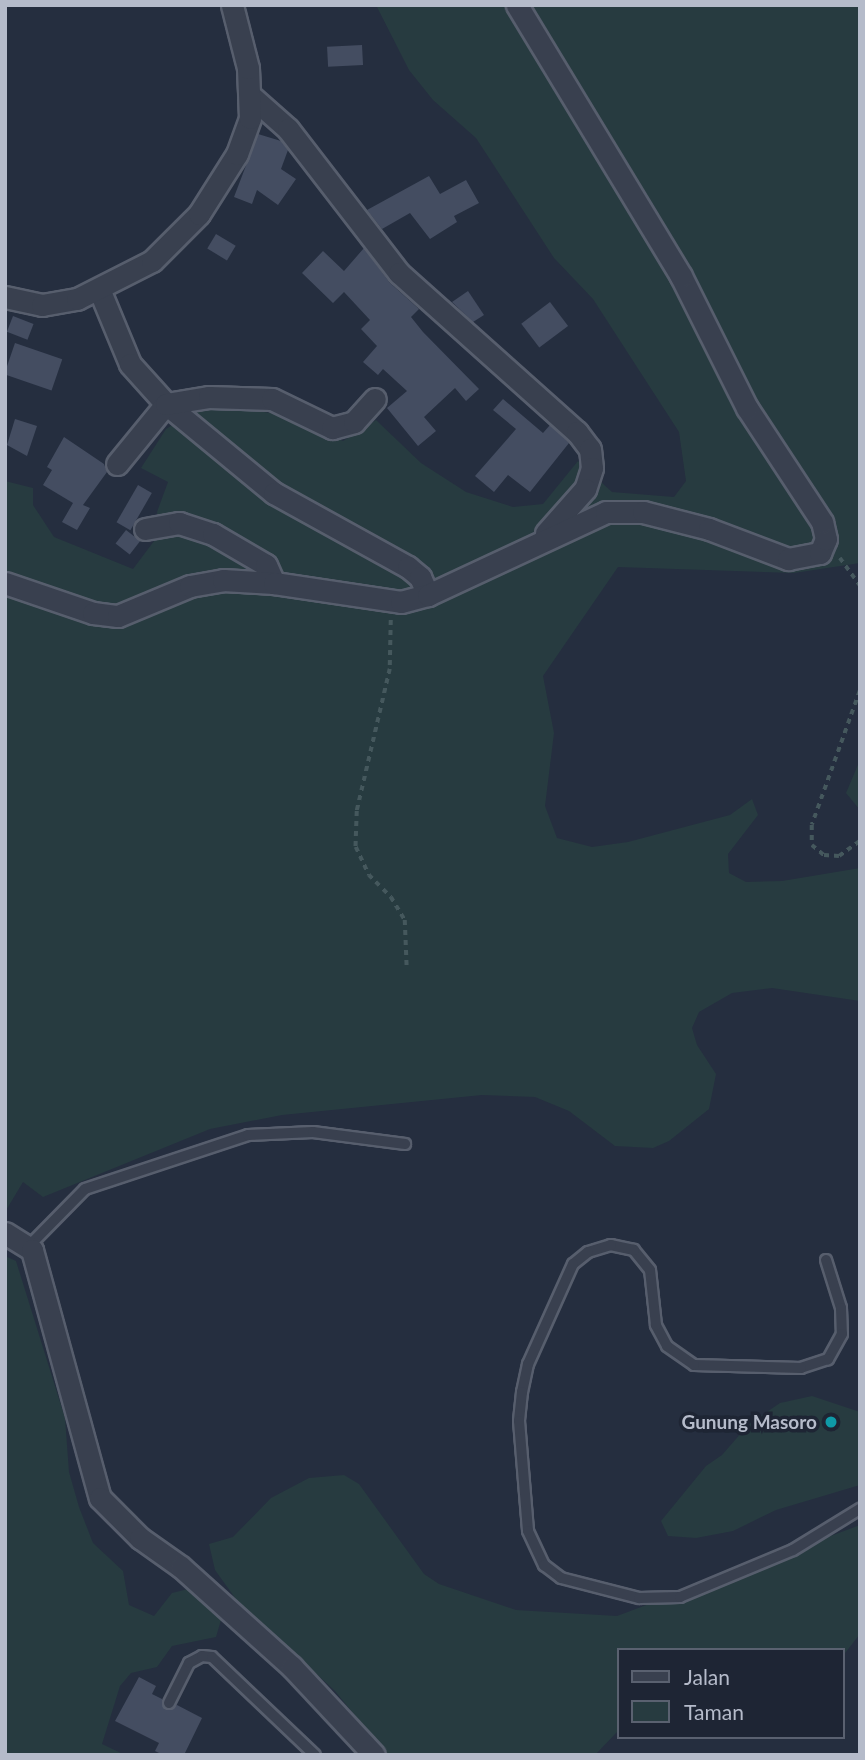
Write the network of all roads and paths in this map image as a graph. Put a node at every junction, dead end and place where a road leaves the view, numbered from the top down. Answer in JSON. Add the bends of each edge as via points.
{"nodes":[{"id":1,"x":232,"y":5,"type":"edge"},
{"id":2,"x":517,"y":5,"type":"edge"},
{"id":3,"x":252,"y":97,"type":"junction"},
{"id":4,"x":99,"y":289,"type":"junction"},
{"id":5,"x":5,"y":297,"type":"edge"},
{"id":6,"x":375,"y":399,"type":"dead end"},
{"id":7,"x":166,"y":404,"type":"junction"},
{"id":8,"x":117,"y":464,"type":"dead end"},
{"id":9,"x":145,"y":529,"type":"dead end"},
{"id":10,"x":826,"y":539,"type":"junction"},
{"id":11,"x":537,"y":544,"type":"junction"},
{"id":12,"x":5,"y":583,"type":"edge"},
{"id":13,"x":274,"y":583,"type":"junction"},
{"id":14,"x":860,"y":586,"type":"edge"},
{"id":15,"x":428,"y":595,"type":"junction"},
{"id":16,"x":388,"y":601,"type":"junction"},
{"id":17,"x":860,"y":691,"type":"edge"},
{"id":18,"x":860,"y":841,"type":"edge"},
{"id":19,"x":407,"y":969,"type":"dead end"},
{"id":20,"x":405,"y":1144,"type":"dead end"},
{"id":21,"x":5,"y":1233,"type":"edge"},
{"id":22,"x":28,"y":1247,"type":"junction"},
{"id":23,"x":826,"y":1260,"type":"dead end"},
{"id":24,"x":860,"y":1509,"type":"edge"},
{"id":25,"x":169,"y":1703,"type":"dead end"},
{"id":26,"x":315,"y":1755,"type":"edge"},
{"id":27,"x":374,"y":1755,"type":"edge"}],
"edges":[{"from":1,"to":3,"type":"street"},
{"from":2,"to":10,"type":"street","via":[[681,276],[747,408],[822,522]]},
{"from":3,"to":4,"type":"street","via":[[237,154],[199,214],[152,261]]},
{"from":3,"to":11,"type":"street","via":[[288,129],[399,273],[577,432],[590,449],[592,468],[584,489]]},
{"from":4,"to":5,"type":"street","via":[[54,305]]},
{"from":4,"to":7,"type":"street","via":[[130,364]]},
{"from":6,"to":7,"type":"street","via":[[354,422],[332,428],[272,399],[208,397]]},
{"from":7,"to":8,"type":"street"},
{"from":7,"to":15,"type":"street","via":[[274,494],[408,567],[420,577]]},
{"from":9,"to":13,"type":"street","via":[[178,523],[213,534],[265,565]]},
{"from":10,"to":11,"type":"street","via":[[820,553],[788,559],[656,515],[606,512]]},
{"from":10,"to":14,"type":"path"},
{"from":11,"to":15,"type":"street"},
{"from":12,"to":13,"type":"street","via":[[93,613],[118,616],[204,581]]},
{"from":13,"to":16,"type":"street"},
{"from":15,"to":16,"type":"street"},
{"from":16,"to":19,"type":"path","via":[[393,637],[390,669],[357,811],[356,847],[369,875],[405,920]]},
{"from":17,"to":18,"type":"path","via":[[812,825],[812,845],[824,855],[839,856]]},
{"from":20,"to":22,"type":"lane","via":[[313,1132],[248,1135],[85,1189]]},
{"from":21,"to":22,"type":"street"},
{"from":22,"to":27,"type":"street","via":[[100,1498],[140,1538],[181,1567],[292,1667]]},
{"from":23,"to":24,"type":"lane","via":[[841,1308],[842,1334],[828,1359],[801,1368],[694,1365],[667,1346],[656,1325],[650,1270],[634,1250],[611,1245],[588,1252],[573,1264],[527,1364],[522,1392],[519,1421],[527,1531],[544,1565],[561,1578],[639,1598],[680,1597],[793,1550]]},
{"from":25,"to":26,"type":"lane","via":[[189,1663],[212,1657]]}]}
